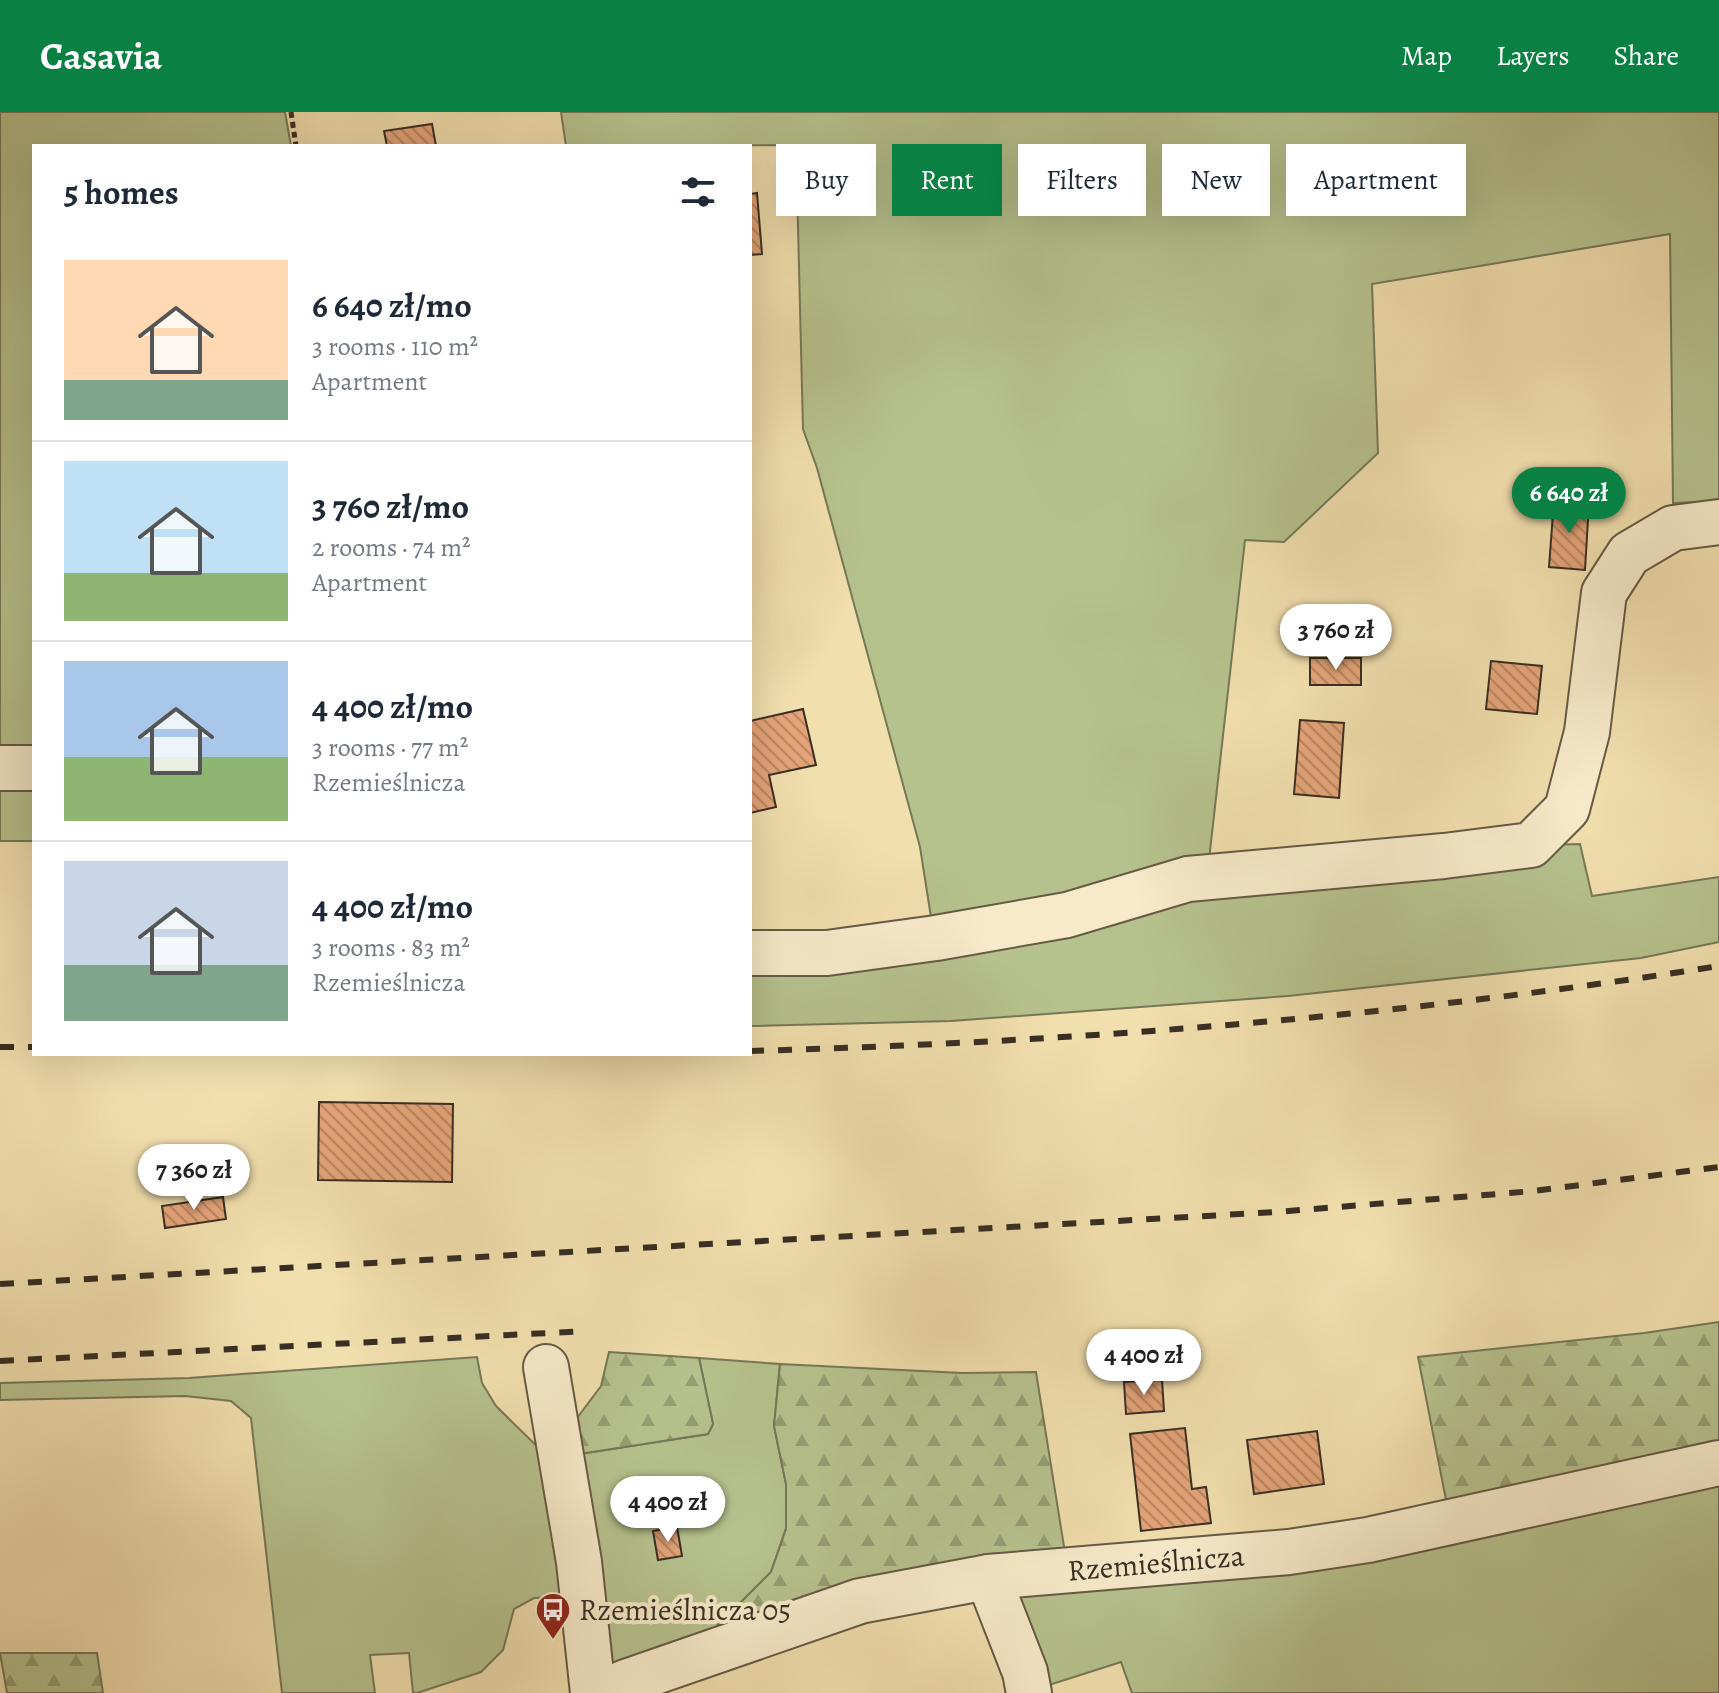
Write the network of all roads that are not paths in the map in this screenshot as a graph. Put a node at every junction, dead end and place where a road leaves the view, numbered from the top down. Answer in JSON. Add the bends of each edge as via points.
{"nodes":[{"id":1,"x":1719,"y":522,"type":"edge"},
{"id":2,"x":0,"y":768,"type":"edge"},
{"id":3,"x":32,"y":768,"type":"edge"},
{"id":4,"x":752,"y":953,"type":"edge"},
{"id":5,"x":546,"y":1367,"type":"dead end"},
{"id":6,"x":1719,"y":1463,"type":"edge"},
{"id":7,"x":988,"y":1577,"type":"junction"},
{"id":8,"x":593,"y":1693,"type":"edge"},
{"id":9,"x":601,"y":1693,"type":"edge"},
{"id":10,"x":1029,"y":1693,"type":"edge"}],
"edges":[{"from":1,"to":4,"type":"street","via":[[1673,528],[1629,554],[1604,593],[1587,732],[1567,809],[1531,845],[1188,879],[1067,915],[936,938],[827,953]]},
{"from":2,"to":3,"type":"street"},
{"from":5,"to":8,"type":"street","via":[[579,1562]]},
{"from":6,"to":7,"type":"street","name":"Rzemieślnicza","via":[[1368,1540],[1289,1552]]},
{"from":7,"to":9,"type":"street","name":"Rzemieślnicza","via":[[860,1601]]},
{"from":7,"to":10,"type":"street"}]}
